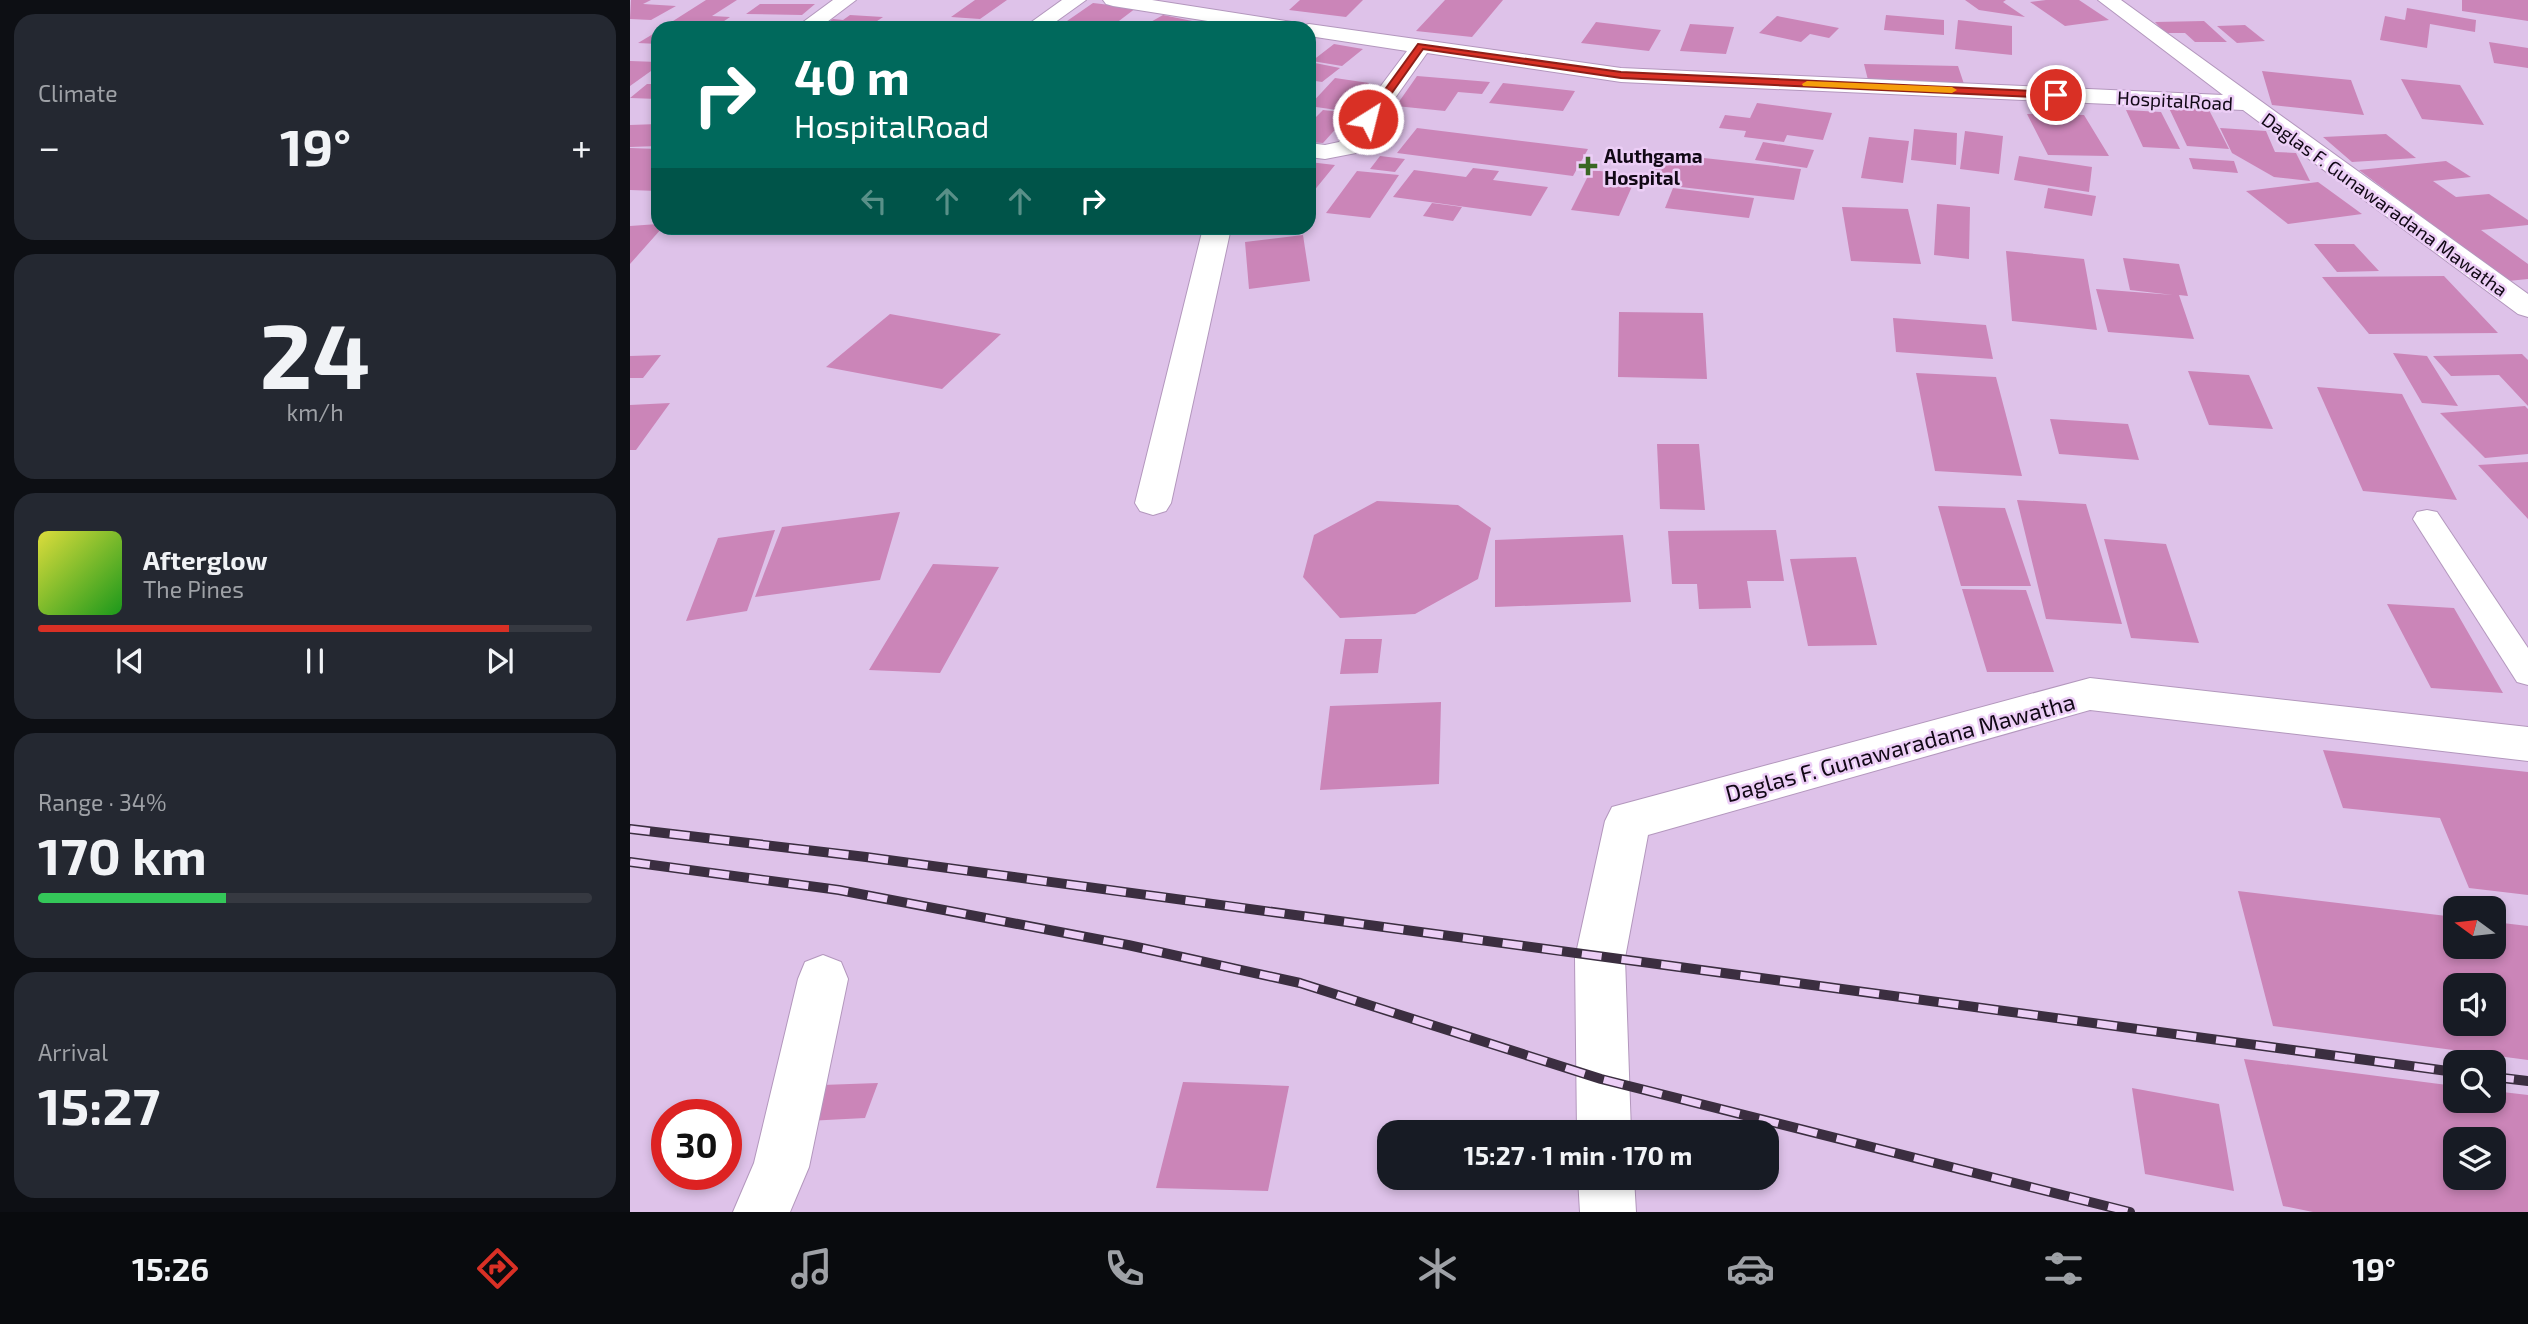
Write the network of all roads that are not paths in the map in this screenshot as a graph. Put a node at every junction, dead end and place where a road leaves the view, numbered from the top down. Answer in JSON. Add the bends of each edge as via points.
{"nodes":[{"id":1,"x":846,"y":0,"type":"edge"},
{"id":2,"x":1076,"y":0,"type":"edge"},
{"id":3,"x":1113,"y":0,"type":"edge"},
{"id":4,"x":2108,"y":0,"type":"edge"},
{"id":5,"x":815,"y":21,"type":"edge"},
{"id":6,"x":1044,"y":21,"type":"edge"},
{"id":7,"x":1221,"y":21,"type":"edge"},
{"id":8,"x":1316,"y":31,"type":"edge"},
{"id":9,"x":1421,"y":46,"type":"junction"},
{"id":10,"x":2247,"y":103,"type":"junction"},
{"id":11,"x":1316,"y":151,"type":"edge"},
{"id":12,"x":1215,"y":235,"type":"edge"},
{"id":13,"x":2528,"y":308,"type":"edge"},
{"id":14,"x":1153,"y":503,"type":"dead end"},
{"id":15,"x":2427,"y":519,"type":"dead end"},
{"id":16,"x":2528,"y":673,"type":"edge"},
{"id":17,"x":2528,"y":744,"type":"edge"},
{"id":18,"x":822,"y":979,"type":"dead end"},
{"id":19,"x":1604,"y":1120,"type":"edge"},
{"id":20,"x":1607,"y":1190,"type":"edge"},
{"id":21,"x":761,"y":1212,"type":"edge"},
{"id":22,"x":1608,"y":1212,"type":"edge"}],
"edges":[{"from":1,"to":5,"type":"street"},
{"from":2,"to":6,"type":"street"},
{"from":3,"to":7,"type":"street"},
{"from":4,"to":10,"type":"street","name":"Daglas F. Gunawaradana Mawatha"},
{"from":8,"to":9,"type":"street","name":"HospitalRoad"},
{"from":9,"to":10,"type":"street","name":"HospitalRoad","via":[[1621,75]]},
{"from":9,"to":11,"type":"street","via":[[1348,148]]},
{"from":10,"to":13,"type":"street","name":"Daglas F. Gunawaradana Mawatha"},
{"from":12,"to":14,"type":"street"},
{"from":15,"to":16,"type":"lane"},
{"from":17,"to":19,"type":"street","name":"Daglas F. Gunawaradana Mawatha","via":[[2090,694],[1628,821],[1600,958]]},
{"from":18,"to":21,"type":"street","via":[[781,1167]]},
{"from":20,"to":22,"type":"street"}]}
